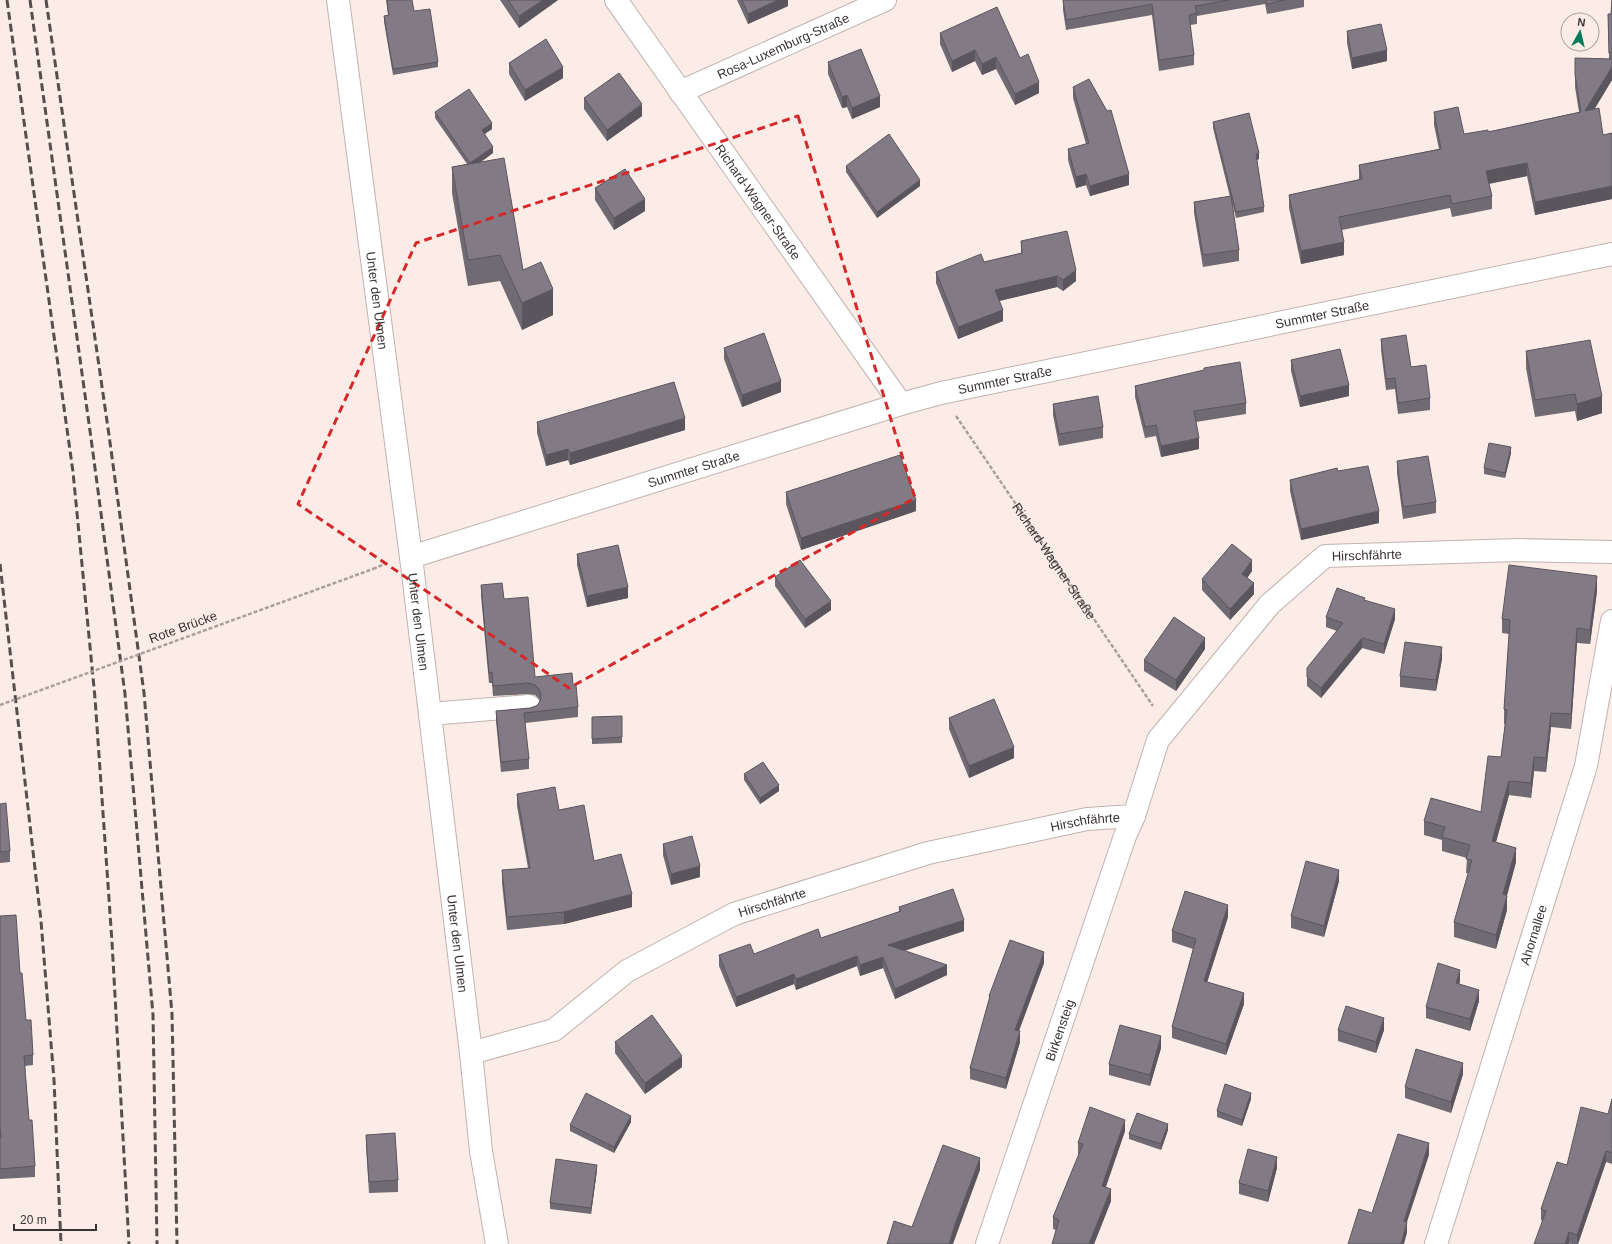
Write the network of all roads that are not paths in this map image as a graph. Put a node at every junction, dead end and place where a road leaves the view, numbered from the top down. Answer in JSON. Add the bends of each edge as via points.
{"nodes":[{"id":1,"x":338,"y":0,"type":"edge"},
{"id":2,"x":616,"y":0,"type":"edge"},
{"id":3,"x":886,"y":0,"type":"edge"},
{"id":4,"x":680,"y":92,"type":"junction"},
{"id":5,"x":1612,"y":254,"type":"edge"},
{"id":6,"x":901,"y":404,"type":"junction"},
{"id":7,"x":1612,"y":552,"type":"edge"},
{"id":8,"x":411,"y":557,"type":"junction"},
{"id":9,"x":1612,"y":621,"type":"edge"},
{"id":10,"x":529,"y":706,"type":"dead end"},
{"id":11,"x":430,"y":714,"type":"junction"},
{"id":12,"x":1134,"y":816,"type":"junction"},
{"id":13,"x":471,"y":1053,"type":"junction"},
{"id":14,"x":497,"y":1244,"type":"edge"},
{"id":15,"x":987,"y":1244,"type":"edge"},
{"id":16,"x":1436,"y":1244,"type":"edge"}],
"edges":[{"from":1,"to":8,"type":"street","name":"Unter den Ulmen"},
{"from":2,"to":4,"type":"street","name":"Richard-Wagner-Straße"},
{"from":3,"to":4,"type":"street","name":"Rosa-Luxemburg-Straße"},
{"from":4,"to":6,"type":"street","name":"Richard-Wagner-Straße"},
{"from":5,"to":6,"type":"street","name":"Summter Straße","via":[[941,393]]},
{"from":6,"to":8,"type":"street","name":"Summter Straße"},
{"from":7,"to":12,"type":"street","name":"Hirschfährte","via":[[1518,550],[1325,556],[1270,604],[1158,740]]},
{"from":8,"to":11,"type":"street","name":"Unter den Ulmen"},
{"from":9,"to":16,"type":"street","name":"Ahornallee","via":[[1586,766]]},
{"from":10,"to":11,"type":"street"},
{"from":11,"to":13,"type":"street","name":"Unter den Ulmen"},
{"from":12,"to":13,"type":"street","name":"Hirschfährte","via":[[1086,820],[928,853],[734,914],[627,971],[554,1030]]},
{"from":12,"to":15,"type":"street","name":"Birkensteig"},
{"from":13,"to":14,"type":"street","name":"Unter den Ulmen","via":[[481,1151]]}]}
